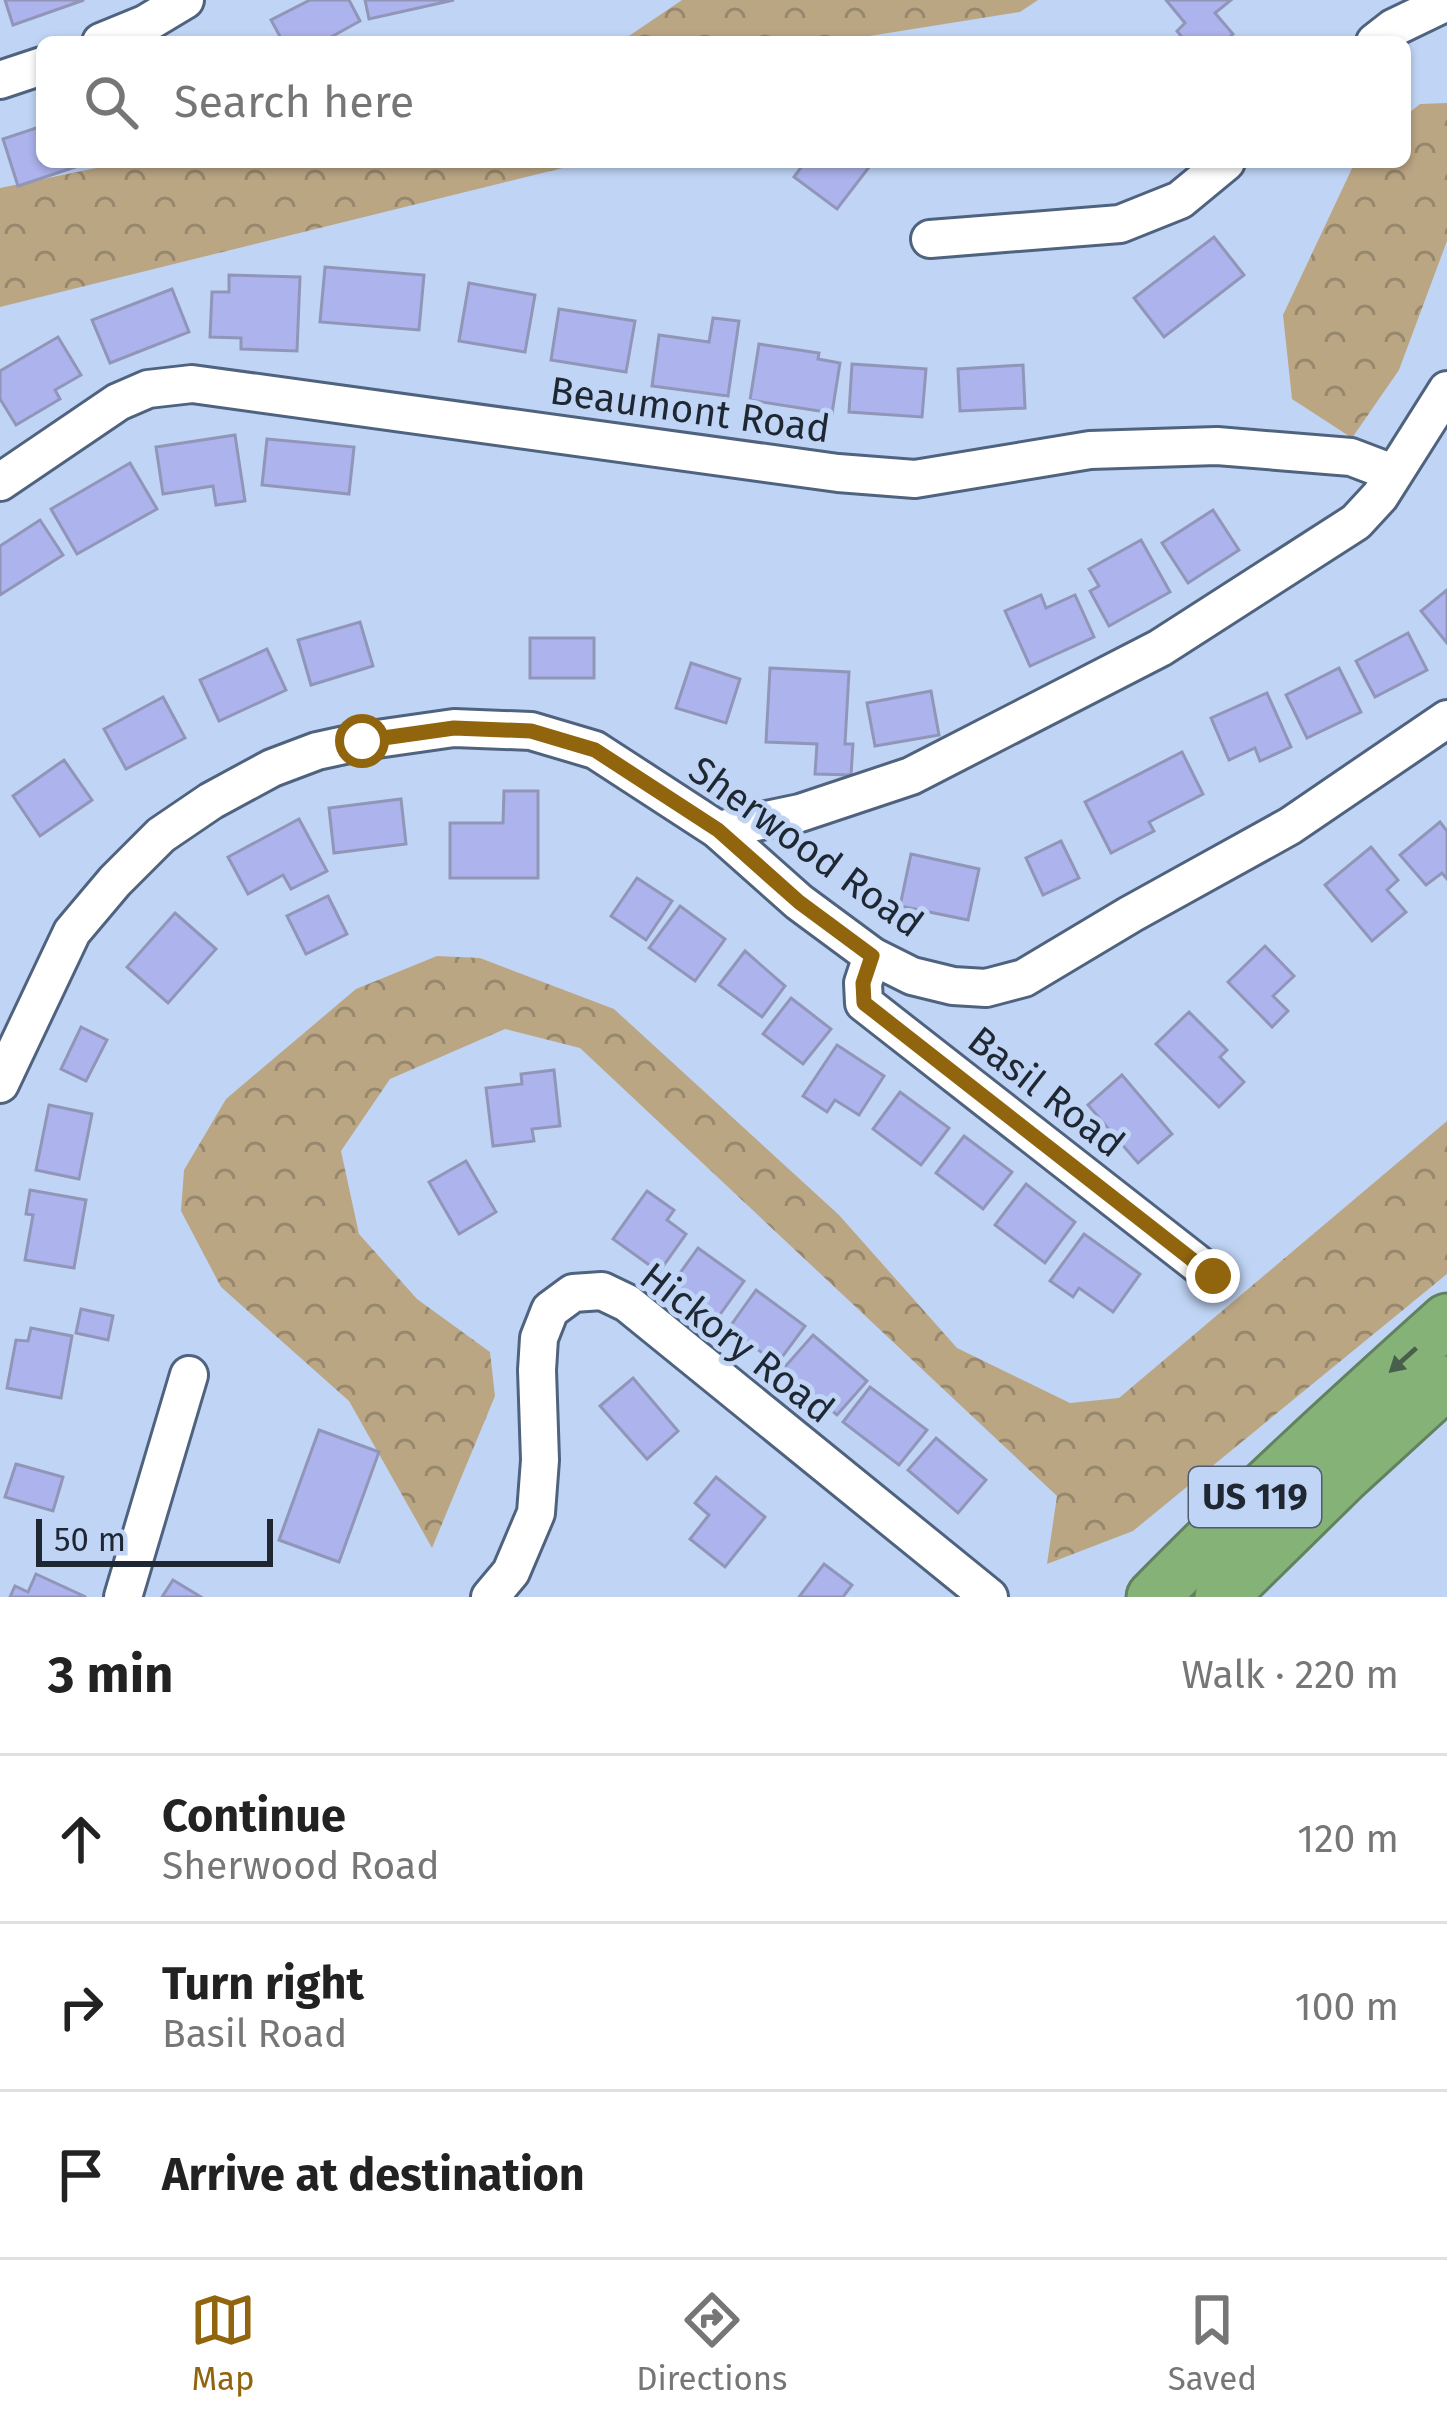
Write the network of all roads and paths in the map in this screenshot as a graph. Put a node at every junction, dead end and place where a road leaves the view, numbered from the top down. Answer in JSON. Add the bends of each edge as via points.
{"nodes":[{"id":1,"x":185,"y":0,"type":"edge"},
{"id":2,"x":1447,"y":2,"type":"edge"},
{"id":3,"x":115,"y":36,"type":"edge"},
{"id":4,"x":1383,"y":36,"type":"edge"},
{"id":5,"x":36,"y":68,"type":"edge"},
{"id":6,"x":0,"y":80,"type":"edge"},
{"id":7,"x":1219,"y":168,"type":"edge"},
{"id":8,"x":929,"y":239,"type":"dead end"},
{"id":9,"x":1447,"y":390,"type":"edge"},
{"id":10,"x":1393,"y":472,"type":"junction"},
{"id":11,"x":0,"y":482,"type":"edge"},
{"id":12,"x":1447,"y":718,"type":"edge"},
{"id":13,"x":718,"y":830,"type":"junction"},
{"id":14,"x":872,"y":956,"type":"junction"},
{"id":15,"x":0,"y":1084,"type":"edge"},
{"id":16,"x":1213,"y":1276,"type":"dead end"},
{"id":17,"x":1447,"y":1320,"type":"edge"},
{"id":18,"x":189,"y":1375,"type":"dead end"},
{"id":19,"x":1447,"y":1382,"type":"edge"},
{"id":20,"x":1447,"y":1422,"type":"edge"},
{"id":21,"x":124,"y":1597,"type":"edge"},
{"id":22,"x":490,"y":1597,"type":"edge"},
{"id":23,"x":988,"y":1597,"type":"edge"},
{"id":24,"x":1153,"y":1597,"type":"edge"},
{"id":25,"x":1221,"y":1597,"type":"edge"},
{"id":26,"x":1265,"y":1597,"type":"edge"}],
"edges":[{"from":1,"to":3,"type":"street"},
{"from":2,"to":4,"type":"street"},
{"from":5,"to":6,"type":"street"},
{"from":7,"to":8,"type":"street","via":[[1180,200],[1120,224]]},
{"from":9,"to":10,"type":"street"},
{"from":10,"to":11,"type":"street","name":"Beaumont Road","via":[[1352,457],[1217,446],[1090,450],[915,479],[192,384],[118,402]]},
{"from":10,"to":13,"type":"street","via":[[1356,522],[1160,648],[911,776]]},
{"from":12,"to":14,"type":"street","name":"Sherwood Road","via":[[1290,826],[1024,978],[953,986]]},
{"from":13,"to":14,"type":"street","name":"Sherwood Road"},
{"from":13,"to":15,"type":"street","name":"Sherwood Road","via":[[595,750],[531,731],[454,728],[317,751],[211,801],[115,881],[72,932]]},
{"from":14,"to":16,"type":"street","name":"Basil Road","via":[[864,1003]]},
{"from":17,"to":24,"type":"highway","number":"US 119","one_way":true},
{"from":18,"to":21,"type":"street"},
{"from":19,"to":25,"type":"highway"},
{"from":20,"to":26,"type":"highway","number":"US 119"},
{"from":22,"to":23,"type":"street","name":"Hickory Road","via":[[511,1572],[536,1513],[539,1338],[550,1310],[573,1293],[602,1291]]}]}
